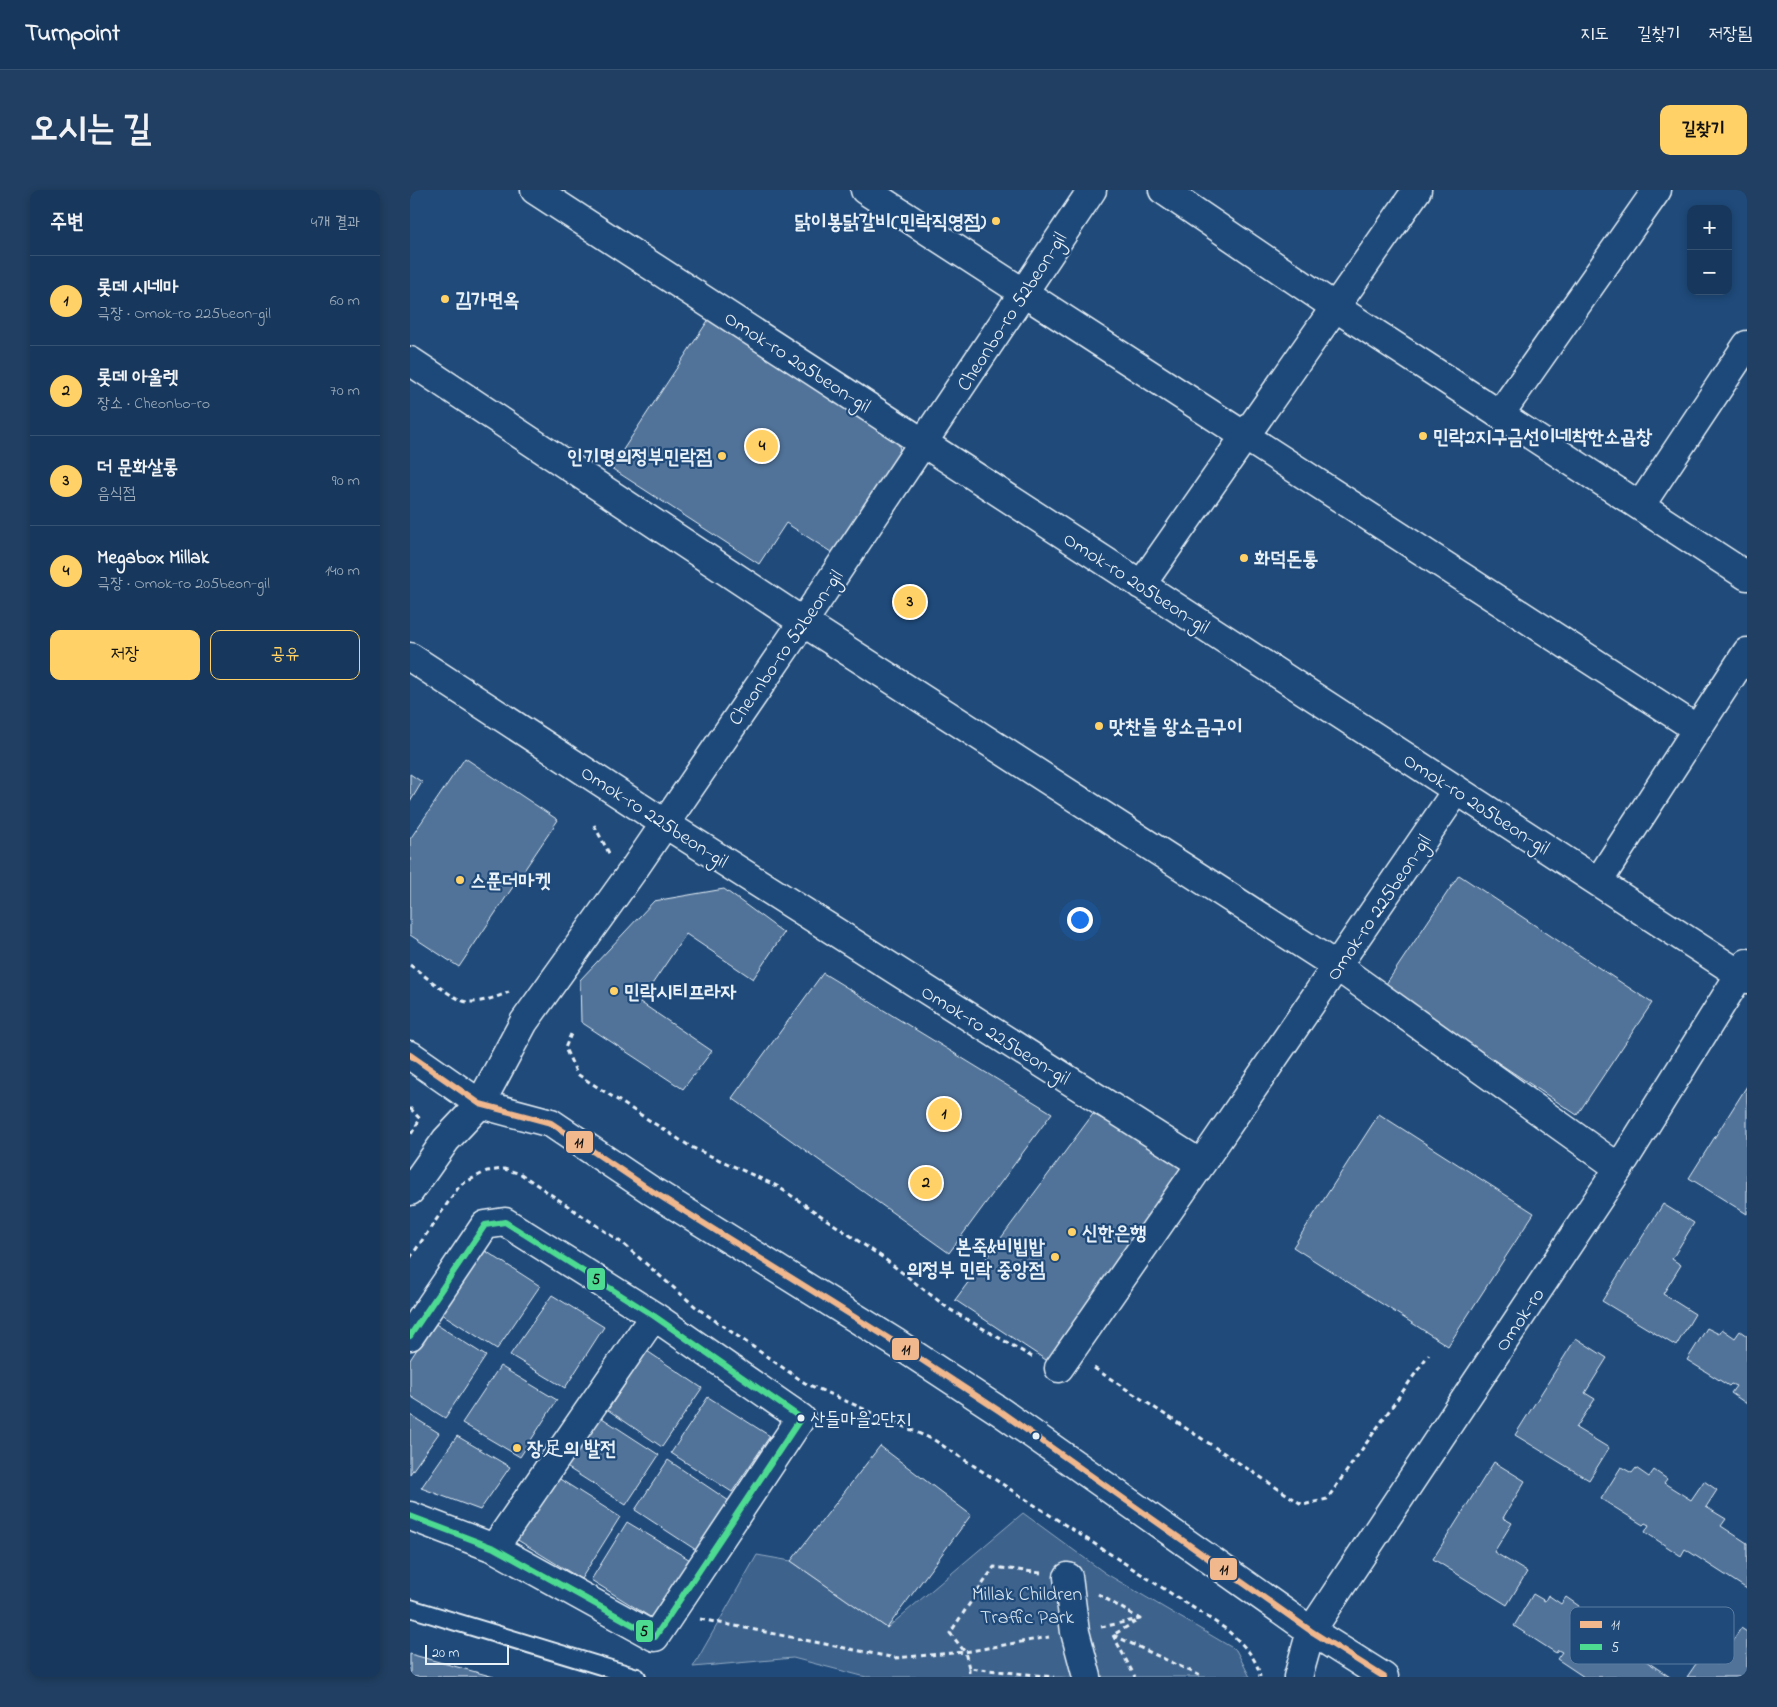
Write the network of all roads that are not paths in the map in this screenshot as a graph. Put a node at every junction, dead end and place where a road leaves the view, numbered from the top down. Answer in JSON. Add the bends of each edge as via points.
{"nodes":[{"id":1,"x":535,"y":190,"type":"edge"},
{"id":2,"x":865,"y":190,"type":"edge"},
{"id":3,"x":1092,"y":190,"type":"edge"},
{"id":4,"x":1163,"y":190,"type":"edge"},
{"id":5,"x":1417,"y":190,"type":"edge"},
{"id":6,"x":1657,"y":190,"type":"edge"},
{"id":7,"x":1023,"y":293,"type":"junction"},
{"id":8,"x":1335,"y":307,"type":"junction"},
{"id":9,"x":1747,"y":345,"type":"edge"},
{"id":10,"x":410,"y":361,"type":"edge"},
{"id":11,"x":1500,"y":414,"type":"junction"},
{"id":12,"x":1244,"y":436,"type":"junction"},
{"id":13,"x":924,"y":443,"type":"junction"},
{"id":14,"x":1640,"y":506,"type":"junction"},
{"id":15,"x":1747,"y":576,"type":"edge"},
{"id":16,"x":1141,"y":585,"type":"junction"},
{"id":17,"x":803,"y":622,"type":"junction"},
{"id":18,"x":1747,"y":652,"type":"edge"},
{"id":19,"x":410,"y":657,"type":"edge"},
{"id":20,"x":1697,"y":730,"type":"junction"},
{"id":21,"x":1457,"y":790,"type":"junction"},
{"id":22,"x":664,"y":823,"type":"junction"},
{"id":23,"x":1598,"y":882,"type":"junction"},
{"id":24,"x":1338,"y":967,"type":"junction"},
{"id":25,"x":1744,"y":972,"type":"edge"},
{"id":26,"x":410,"y":1055,"type":"edge"},
{"id":27,"x":480,"y":1104,"type":"junction"},
{"id":28,"x":1201,"y":1164,"type":"junction"},
{"id":29,"x":1619,"y":1168,"type":"junction"},
{"id":30,"x":410,"y":1191,"type":"edge"},
{"id":31,"x":654,"y":1316,"type":"junction"},
{"id":32,"x":410,"y":1336,"type":"edge"},
{"id":33,"x":1058,"y":1368,"type":"road end"},
{"id":34,"x":410,"y":1516,"type":"edge"},
{"id":35,"x":494,"y":1548,"type":"junction"},
{"id":36,"x":1068,"y":1577,"type":"dead end"},
{"id":37,"x":410,"y":1608,"type":"edge"},
{"id":38,"x":1312,"y":1631,"type":"junction"},
{"id":39,"x":632,"y":1676,"type":"edge"},
{"id":40,"x":1087,"y":1677,"type":"edge"},
{"id":41,"x":1298,"y":1677,"type":"edge"},
{"id":42,"x":1384,"y":1677,"type":"edge"}],
"edges":[{"from":1,"to":13,"type":"street","name":"Omok-ro 205beon-gil"},
{"from":2,"to":7,"type":"street"},
{"from":3,"to":7,"type":"street","name":"Cheonbo-ro 52beon-gil"},
{"from":4,"to":8,"type":"street"},
{"from":5,"to":8,"type":"street"},
{"from":6,"to":11,"type":"street"},
{"from":7,"to":12,"type":"street"},
{"from":7,"to":13,"type":"street","name":"Cheonbo-ro 52beon-gil"},
{"from":8,"to":11,"type":"street"},
{"from":8,"to":12,"type":"street"},
{"from":9,"to":14,"type":"street"},
{"from":10,"to":17,"type":"street"},
{"from":11,"to":14,"type":"street"},
{"from":12,"to":16,"type":"street"},
{"from":12,"to":20,"type":"street"},
{"from":13,"to":16,"type":"street","name":"Omok-ro 205beon-gil"},
{"from":13,"to":17,"type":"street","name":"Cheonbo-ro 52beon-gil"},
{"from":14,"to":15,"type":"street"},
{"from":16,"to":21,"type":"street","name":"Omok-ro 205beon-gil"},
{"from":17,"to":22,"type":"street","name":"Cheonbo-ro 52beon-gil"},
{"from":17,"to":24,"type":"street"},
{"from":18,"to":20,"type":"street"},
{"from":19,"to":22,"type":"street","name":"Omok-ro 225beon-gil"},
{"from":20,"to":23,"type":"street"},
{"from":21,"to":23,"type":"street","name":"Omok-ro 205beon-gil"},
{"from":21,"to":24,"type":"street","name":"Omok-ro 225beon-gil"},
{"from":22,"to":27,"type":"street","name":"Cheonbo-ro 52beon-gil","via":[[524,1022]]},
{"from":22,"to":28,"type":"street","name":"Omok-ro 225beon-gil"},
{"from":23,"to":25,"type":"street","name":"Omok-ro 205beon-gil"},
{"from":24,"to":28,"type":"street","name":"Omok-ro 225beon-gil"},
{"from":24,"to":29,"type":"street"},
{"from":25,"to":29,"type":"street","name":"Omok-ro"},
{"from":26,"to":27,"type":"street"},
{"from":27,"to":30,"type":"street","name":"Cheonbo-ro 52beon-gil","via":[[446,1140]]},
{"from":27,"to":38,"type":"street","via":[[550,1123],[1002,1412]]},
{"from":28,"to":33,"type":"street"},
{"from":29,"to":38,"type":"street","name":"Omok-ro"},
{"from":31,"to":32,"type":"street","via":[[505,1222],[485,1224]]},
{"from":31,"to":35,"type":"street"},
{"from":31,"to":35,"type":"street","via":[[801,1418],[655,1637]]},
{"from":34,"to":35,"type":"street"},
{"from":36,"to":40,"type":"street"},
{"from":37,"to":39,"type":"lane"},
{"from":38,"to":41,"type":"street","name":"Omok-ro"},
{"from":38,"to":42,"type":"street"}]}
